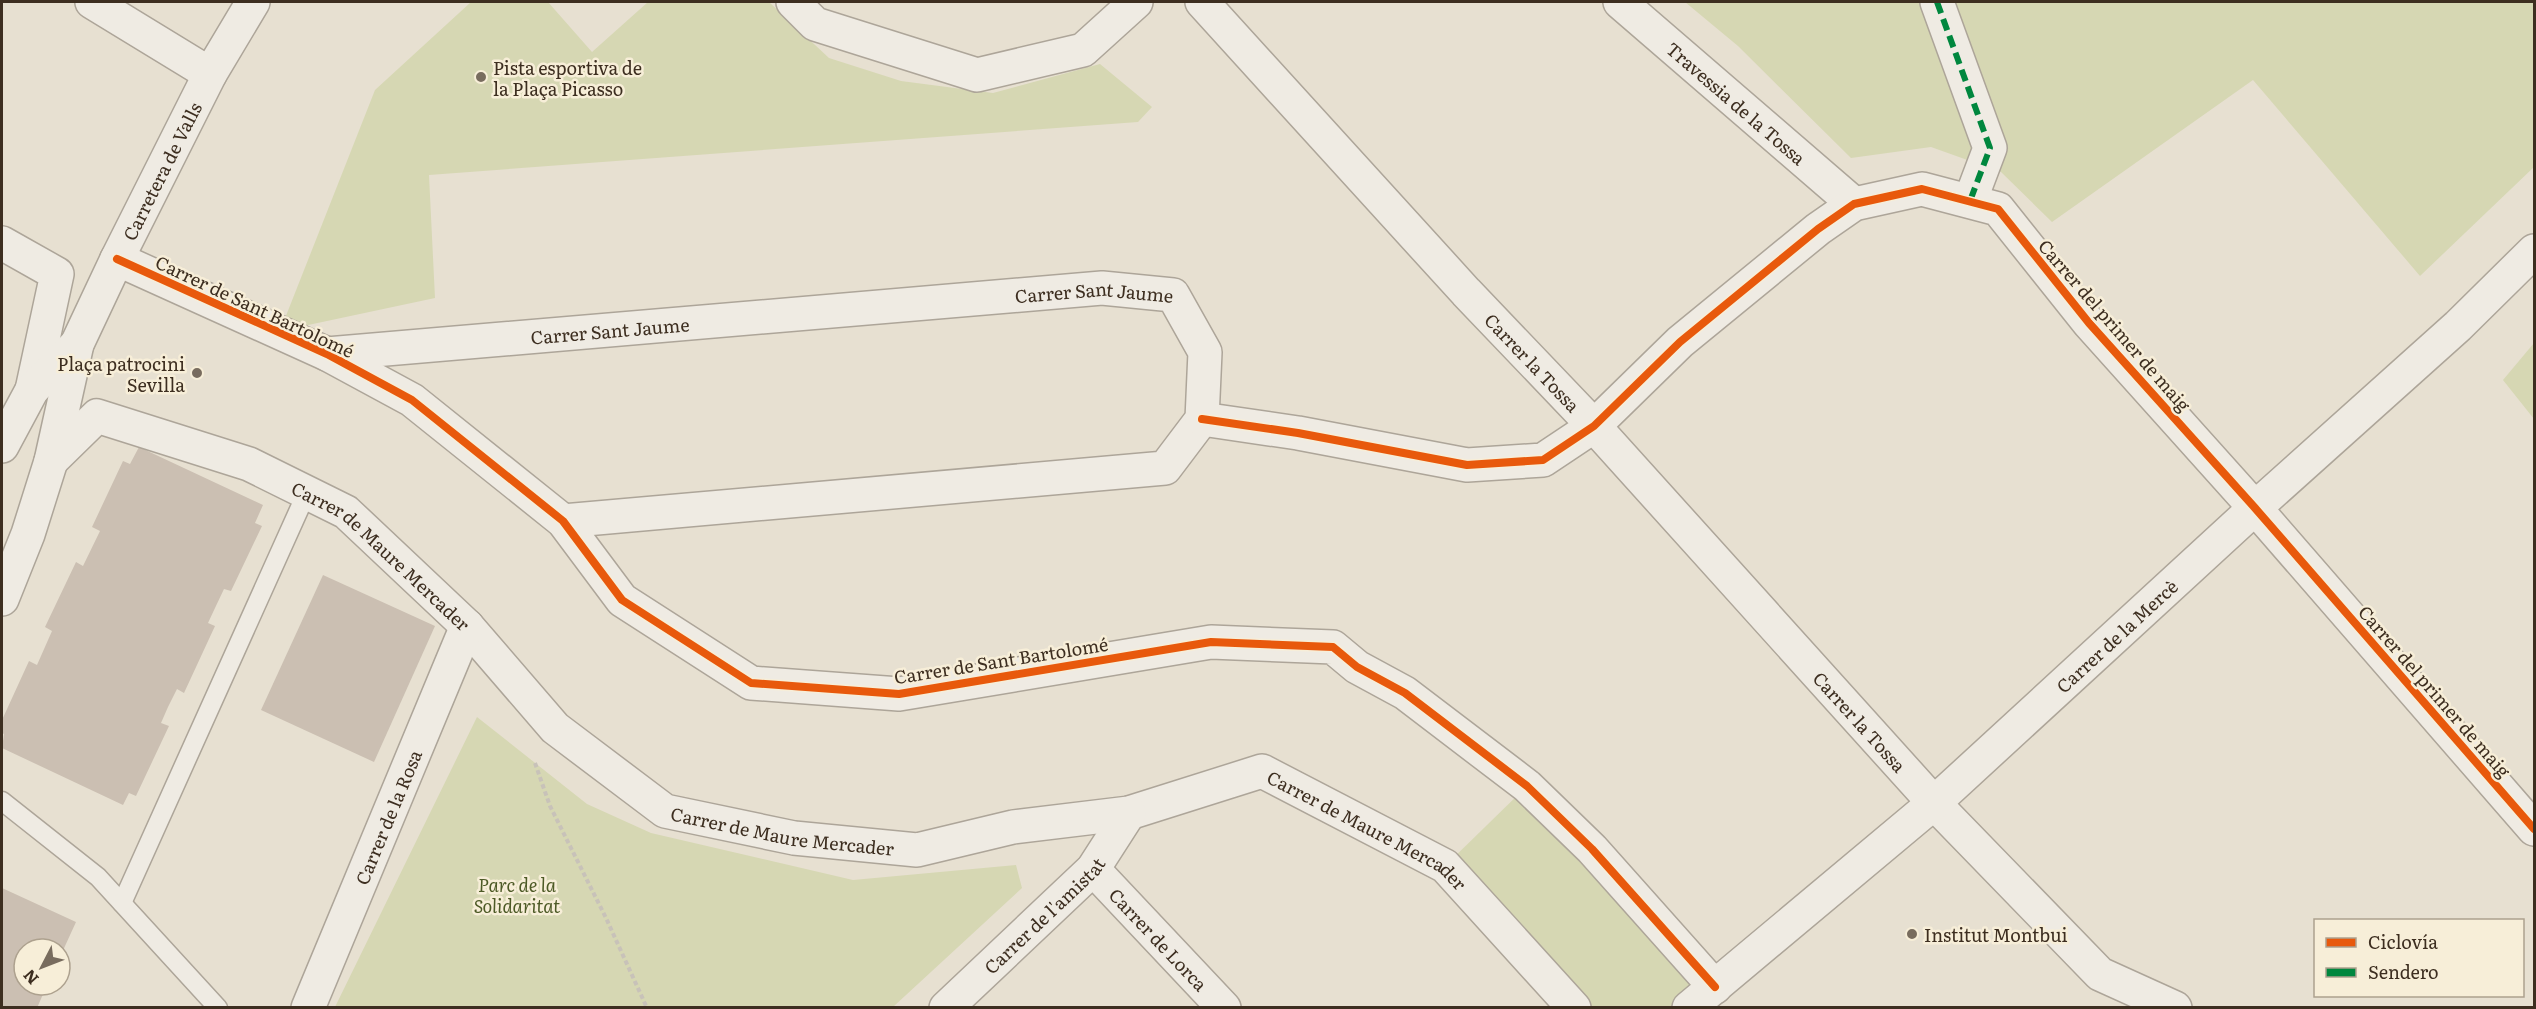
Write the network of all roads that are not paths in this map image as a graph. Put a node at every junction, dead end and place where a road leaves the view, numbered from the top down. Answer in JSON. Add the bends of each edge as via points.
{"nodes":[{"id":1,"x":92,"y":2,"type":"edge"},
{"id":2,"x":253,"y":2,"type":"edge"},
{"id":3,"x":793,"y":2,"type":"edge"},
{"id":4,"x":1136,"y":2,"type":"edge"},
{"id":5,"x":1202,"y":2,"type":"edge"},
{"id":6,"x":1620,"y":2,"type":"edge"},
{"id":7,"x":1937,"y":2,"type":"edge"},
{"id":8,"x":210,"y":74,"type":"junction"},
{"id":9,"x":1970,"y":201,"type":"junction"},
{"id":10,"x":1854,"y":204,"type":"junction"},
{"id":11,"x":2,"y":243,"type":"edge"},
{"id":12,"x":2535,"y":251,"type":"edge"},
{"id":13,"x":117,"y":259,"type":"junction"},
{"id":14,"x":77,"y":344,"type":"junction"},
{"id":15,"x":327,"y":354,"type":"junction"},
{"id":16,"x":32,"y":390,"type":"junction"},
{"id":17,"x":1202,"y":419,"type":"junction"},
{"id":18,"x":1594,"y":426,"type":"junction"},
{"id":19,"x":2,"y":447,"type":"edge"},
{"id":20,"x":51,"y":461,"type":"junction"},
{"id":21,"x":307,"y":492,"type":"junction"},
{"id":22,"x":2255,"y":508,"type":"junction"},
{"id":23,"x":563,"y":521,"type":"junction"},
{"id":24,"x":2,"y":599,"type":"edge"},
{"id":25,"x":467,"y":626,"type":"junction"},
{"id":26,"x":2,"y":801,"type":"edge"},
{"id":27,"x":1934,"y":803,"type":"junction"},
{"id":28,"x":1129,"y":813,"type":"junction"},
{"id":29,"x":2535,"y":829,"type":"edge"},
{"id":30,"x":1093,"y":869,"type":"junction"},
{"id":31,"x":122,"y":903,"type":"junction"},
{"id":32,"x":1716,"y":987,"type":"junction"},
{"id":33,"x":218,"y":1008,"type":"edge"},
{"id":34,"x":308,"y":1008,"type":"edge"},
{"id":35,"x":946,"y":1008,"type":"edge"},
{"id":36,"x":1224,"y":1008,"type":"edge"},
{"id":37,"x":1574,"y":1008,"type":"edge"},
{"id":38,"x":1689,"y":1008,"type":"edge"},
{"id":39,"x":2175,"y":1008,"type":"edge"}],
"edges":[{"from":1,"to":8,"type":"street"},
{"from":2,"to":8,"type":"street","name":"Carretera de Valls"},
{"from":3,"to":4,"type":"street","via":[[815,24],[977,75],[1083,50]]},
{"from":5,"to":18,"type":"street","name":"Carrer la Tossa","via":[[1466,292]]},
{"from":6,"to":10,"type":"street","name":"Travessia de la Tossa"},
{"from":7,"to":9,"type":"street","via":[[1990,148]]},
{"from":8,"to":13,"type":"street","name":"Carretera de Valls"},
{"from":9,"to":10,"type":"street","name":"Carrer del primer de maig","via":[[1922,189]]},
{"from":9,"to":22,"type":"street","name":"Carrer del primer de maig","via":[[1998,209],[2089,322]]},
{"from":10,"to":18,"type":"street","name":"Carrer del primer de maig","via":[[1680,342]]},
{"from":11,"to":16,"type":"street","via":[[57,274]]},
{"from":12,"to":22,"type":"street","name":"Carrer de la Mercè","via":[[2458,326]]},
{"from":13,"to":14,"type":"street","name":"Carretera de Valls"},
{"from":13,"to":15,"type":"street","name":"Carrer de Sant Bartolomé"},
{"from":14,"to":16,"type":"street","name":"Carretera de Valls"},
{"from":14,"to":20,"type":"street","name":"Carretera de Valls"},
{"from":15,"to":17,"type":"street","name":"Carrer Sant Jaume","via":[[1102,288],[1173,296],[1205,352]]},
{"from":15,"to":23,"type":"street","name":"Carrer de Sant Bartolomé","via":[[412,400]]},
{"from":16,"to":19,"type":"street","name":"Carretera de Valls"},
{"from":17,"to":18,"type":"street","name":"Carrer del primer de maig","via":[[1467,465],[1543,460]]},
{"from":17,"to":23,"type":"street","via":[[1165,468]]},
{"from":18,"to":27,"type":"street","name":"Carrer la Tossa"},
{"from":20,"to":21,"type":"street","name":"Carrer de Maure Mercader","via":[[97,416],[249,464]]},
{"from":20,"to":24,"type":"street","name":"Carretera de Valls"},
{"from":21,"to":25,"type":"street","name":"Carrer de Maure Mercader","via":[[346,512]]},
{"from":21,"to":31,"type":"lane"},
{"from":22,"to":27,"type":"street","name":"Carrer de la Mercè"},
{"from":22,"to":29,"type":"street","name":"Carrer del primer de maig"},
{"from":23,"to":32,"type":"street","name":"Carrer de Sant Bartolomé","via":[[622,600],[751,683],[899,694],[1211,642],[1333,647],[1357,667],[1405,693],[1527,786],[1592,849]]},
{"from":25,"to":28,"type":"street","name":"Carrer de Maure Mercader","via":[[555,728],[665,812],[794,838],[917,850],[1013,827]]},
{"from":25,"to":34,"type":"street","name":"Carrer de la Rosa"},
{"from":26,"to":31,"type":"lane","via":[[98,877]]},
{"from":27,"to":32,"type":"street","name":"Carrer de la Mercè"},
{"from":27,"to":39,"type":"street","name":"Carrer la Tossa","via":[[2100,974]]},
{"from":28,"to":30,"type":"street","name":"Carrer de l'amistat"},
{"from":28,"to":37,"type":"street","name":"Carrer de Maure Mercader","via":[[1262,771],[1445,866]]},
{"from":30,"to":35,"type":"street","name":"Carrer de l'amistat"},
{"from":30,"to":36,"type":"street","name":"Carrer de Lorca"},
{"from":31,"to":33,"type":"lane"},
{"from":32,"to":38,"type":"street","name":"Carrer de la Mercè"}]}
